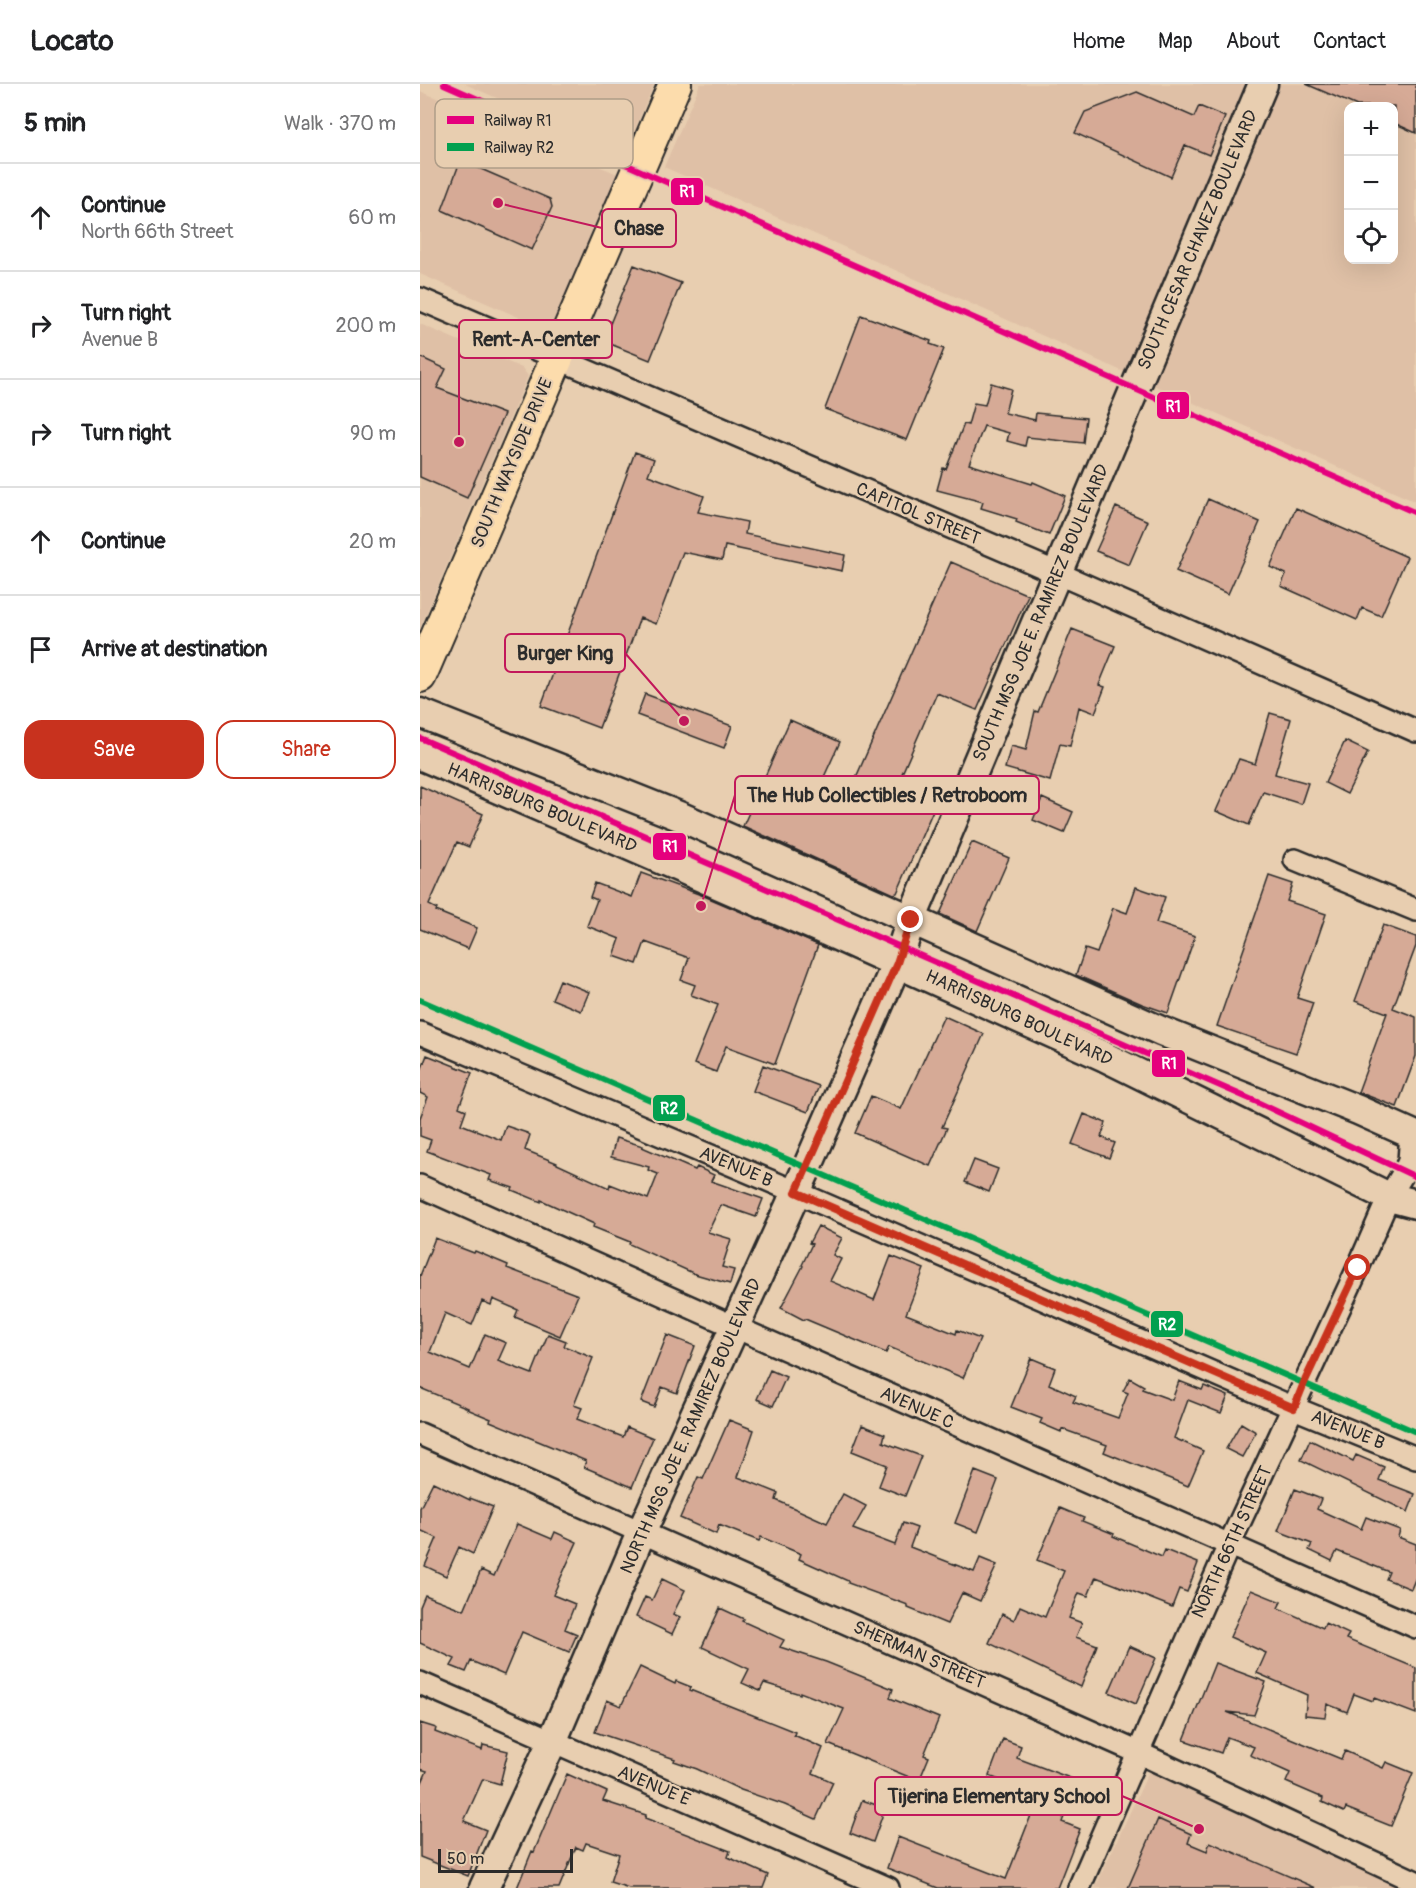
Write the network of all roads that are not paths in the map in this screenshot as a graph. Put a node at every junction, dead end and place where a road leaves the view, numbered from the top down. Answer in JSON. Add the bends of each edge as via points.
{"nodes":[{"id":1,"x":675,"y":84,"type":"edge"},
{"id":2,"x":1263,"y":84,"type":"edge"},
{"id":3,"x":420,"y":299,"type":"edge"},
{"id":4,"x":557,"y":358,"type":"junction"},
{"id":5,"x":1118,"y":430,"type":"joint"},
{"id":6,"x":1057,"y":573,"type":"junction"},
{"id":7,"x":420,"y":676,"type":"edge"},
{"id":8,"x":420,"y":713,"type":"edge"},
{"id":9,"x":1416,"y":731,"type":"edge"},
{"id":10,"x":420,"y":755,"type":"edge"},
{"id":11,"x":1295,"y":860,"type":"dead end"},
{"id":12,"x":1416,"y":909,"type":"edge"},
{"id":13,"x":911,"y":920,"type":"junction"},
{"id":14,"x":897,"y":963,"type":"junction"},
{"id":15,"x":420,"y":1033,"type":"edge"},
{"id":16,"x":1414,"y":1130,"type":"edge"},
{"id":17,"x":420,"y":1186,"type":"edge"},
{"id":18,"x":796,"y":1192,"type":"junction"},
{"id":19,"x":1389,"y":1197,"type":"junction"},
{"id":20,"x":1416,"y":1204,"type":"edge"},
{"id":21,"x":1416,"y":1212,"type":"edge"},
{"id":22,"x":735,"y":1327,"type":"junction"},
{"id":23,"x":1294,"y":1408,"type":"junction"},
{"id":24,"x":420,"y":1434,"type":"edge"},
{"id":25,"x":1416,"y":1458,"type":"edge"},
{"id":26,"x":642,"y":1533,"type":"junction"},
{"id":27,"x":1229,"y":1545,"type":"junction"},
{"id":28,"x":1416,"y":1627,"type":"edge"},
{"id":29,"x":420,"y":1683,"type":"edge"},
{"id":30,"x":552,"y":1742,"type":"junction"},
{"id":31,"x":1137,"y":1752,"type":"junction"},
{"id":32,"x":1416,"y":1882,"type":"edge"},
{"id":33,"x":483,"y":1888,"type":"edge"},
{"id":34,"x":888,"y":1888,"type":"edge"},
{"id":35,"x":1079,"y":1888,"type":"edge"}],
"edges":[{"from":1,"to":4,"type":"main road","name":"SOUTH WAYSIDE DRIVE"},
{"from":2,"to":5,"type":"main road","name":"SOUTH CESAR CHAVEZ BOULEVARD"},
{"from":3,"to":4,"type":"street","name":"CAPITOL STREET"},
{"from":4,"to":6,"type":"street","name":"CAPITOL STREET"},
{"from":4,"to":7,"type":"main road","name":"SOUTH WAYSIDE DRIVE"},
{"from":5,"to":6,"type":"main road","name":"SOUTH MSG JOE E. RAMIREZ BOULEVARD"},
{"from":6,"to":9,"type":"street","name":"CAPITOL STREET"},
{"from":6,"to":13,"type":"main road","name":"SOUTH MSG JOE E. RAMIREZ BOULEVARD"},
{"from":8,"to":13,"type":"main road","via":[[679,816]]},
{"from":10,"to":14,"type":"main road","name":"HARRISBURG BOULEVARD"},
{"from":11,"to":12,"type":"street"},
{"from":13,"to":14,"type":"main road","name":"SOUTH MSG JOE E. RAMIREZ BOULEVARD"},
{"from":13,"to":16,"type":"main road","via":[[1161,1031]]},
{"from":14,"to":18,"type":"main road","name":"NORTH MSG JOE E. RAMIREZ BOULEVARD"},
{"from":14,"to":19,"type":"main road","name":"HARRISBURG BOULEVARD","via":[[1103,1056]]},
{"from":15,"to":18,"type":"street","name":"AVENUE B"},
{"from":16,"to":19,"type":"street","name":"NORTH 66TH STREET","via":[[1409,1161]]},
{"from":17,"to":22,"type":"street","name":"AVENUE C"},
{"from":18,"to":22,"type":"main road","name":"NORTH MSG JOE E. RAMIREZ BOULEVARD"},
{"from":18,"to":23,"type":"street","name":"AVENUE B"},
{"from":19,"to":20,"type":"main road","name":"HARRISBURG BOULEVARD"},
{"from":19,"to":21,"type":"main road"},
{"from":19,"to":23,"type":"street","name":"NORTH 66TH STREET"},
{"from":22,"to":26,"type":"main road","name":"NORTH MSG JOE E. RAMIREZ BOULEVARD"},
{"from":22,"to":27,"type":"street","name":"AVENUE C"},
{"from":23,"to":25,"type":"street","name":"AVENUE B"},
{"from":23,"to":27,"type":"street","name":"NORTH 66TH STREET"},
{"from":24,"to":26,"type":"street","name":"SHERMAN STREET"},
{"from":26,"to":30,"type":"main road","name":"NORTH MSG JOE E. RAMIREZ BOULEVARD"},
{"from":26,"to":31,"type":"street","name":"SHERMAN STREET"},
{"from":27,"to":28,"type":"street","name":"AVENUE C"},
{"from":27,"to":31,"type":"street","name":"NORTH 66TH STREET"},
{"from":29,"to":30,"type":"street","name":"AVENUE E"},
{"from":30,"to":33,"type":"main road","name":"NORTH MSG JOE E. RAMIREZ BOULEVARD"},
{"from":30,"to":34,"type":"street","name":"AVENUE E"},
{"from":31,"to":32,"type":"street","name":"SHERMAN STREET"},
{"from":31,"to":35,"type":"street","name":"NORTH 66TH STREET"}]}
